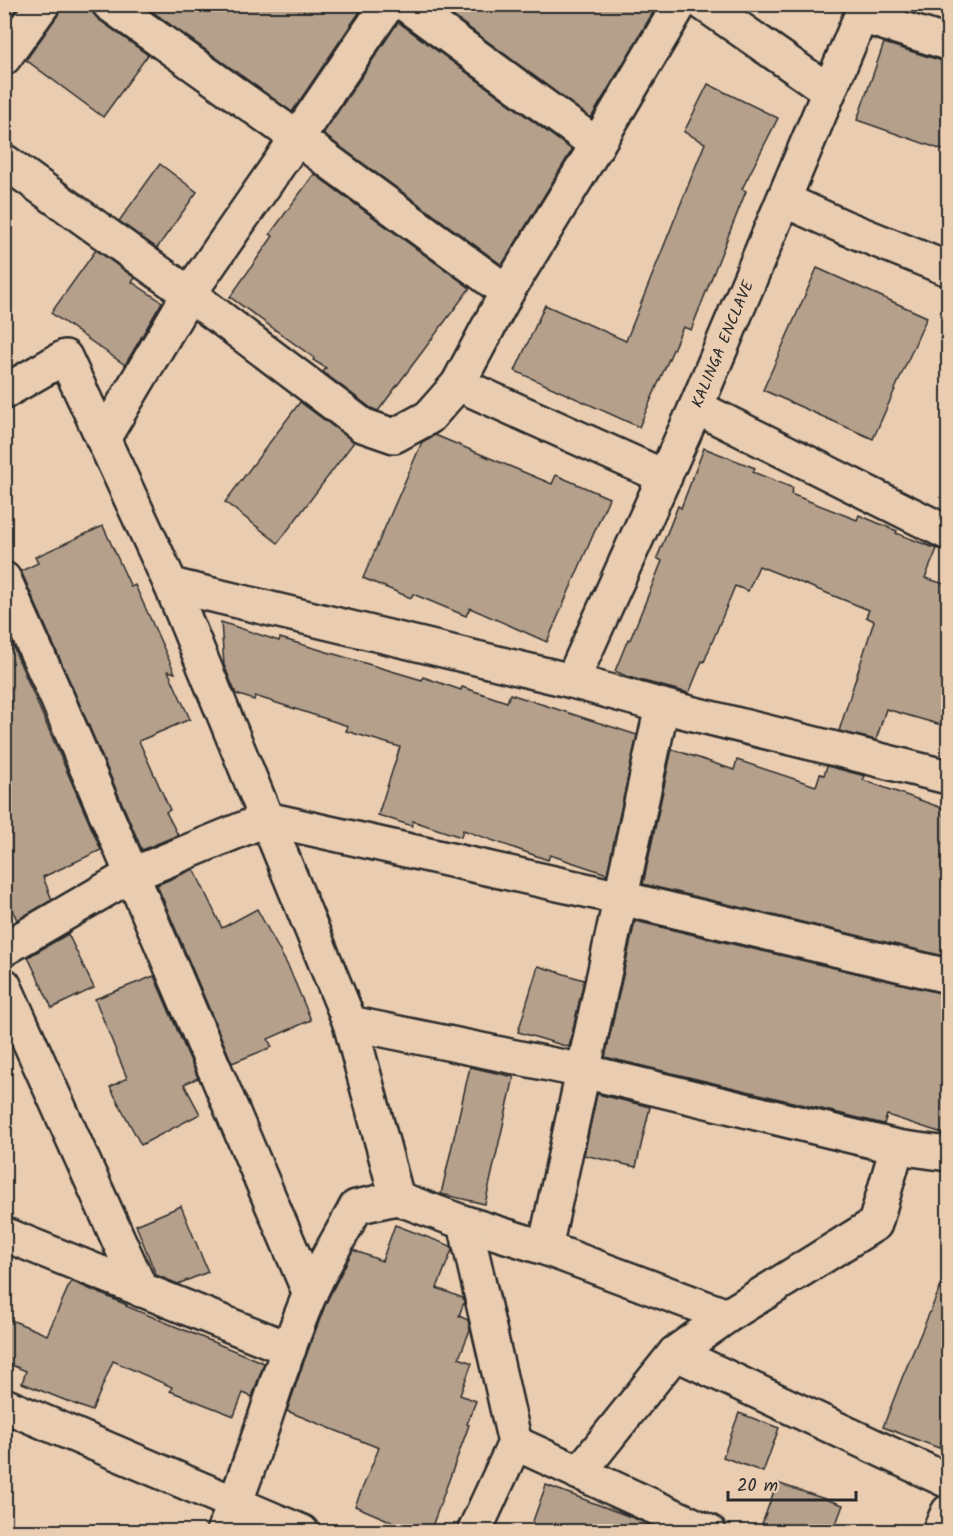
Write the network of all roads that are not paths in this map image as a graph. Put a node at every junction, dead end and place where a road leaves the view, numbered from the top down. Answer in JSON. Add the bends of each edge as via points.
{"nodes":[{"id":1,"x":43,"y":4,"type":"edge"},
{"id":2,"x":109,"y":4,"type":"edge"},
{"id":3,"x":388,"y":4,"type":"edge"},
{"id":4,"x":405,"y":4,"type":"edge"},
{"id":5,"x":680,"y":4,"type":"edge"},
{"id":6,"x":704,"y":4,"type":"edge"},
{"id":7,"x":864,"y":10,"type":"edge"},
{"id":8,"x":948,"y":43,"type":"edge"},
{"id":9,"x":4,"y":58,"type":"edge"},
{"id":10,"x":829,"y":91,"type":"junction"},
{"id":11,"x":297,"y":138,"type":"junction"},
{"id":12,"x":597,"y":145,"type":"junction"},
{"id":13,"x":4,"y":161,"type":"edge"},
{"id":14,"x":784,"y":200,"type":"junction"},
{"id":15,"x":948,"y":269,"type":"edge"},
{"id":16,"x":507,"y":292,"type":"junction"},
{"id":17,"x":189,"y":294,"type":"junction"},
{"id":18,"x":458,"y":384,"type":"junction"},
{"id":19,"x":4,"y":392,"type":"edge"},
{"id":20,"x":696,"y":407,"type":"junction"},
{"id":21,"x":103,"y":439,"type":"junction"},
{"id":22,"x":665,"y":477,"type":"junction"},
{"id":23,"x":948,"y":533,"type":"edge"},
{"id":24,"x":4,"y":579,"type":"edge"},
{"id":25,"x":171,"y":585,"type":"junction"},
{"id":26,"x":572,"y":681,"type":"junction"},
{"id":27,"x":662,"y":706,"type":"junction"},
{"id":28,"x":948,"y":777,"type":"edge"},
{"id":29,"x":267,"y":819,"type":"junction"},
{"id":30,"x":132,"y":874,"type":"junction"},
{"id":31,"x":621,"y":898,"type":"junction"},
{"id":32,"x":4,"y":949,"type":"edge"},
{"id":33,"x":948,"y":976,"type":"edge"},
{"id":34,"x":4,"y":985,"type":"edge"},
{"id":35,"x":350,"y":1023,"type":"junction"},
{"id":36,"x":583,"y":1071,"type":"junction"},
{"id":37,"x":897,"y":1147,"type":"junction"},
{"id":38,"x":948,"y":1154,"type":"edge"},
{"id":39,"x":397,"y":1198,"type":"junction"},
{"id":40,"x":465,"y":1223,"type":"junction"},
{"id":41,"x":4,"y":1234,"type":"edge"},
{"id":42,"x":545,"y":1248,"type":"junction"},
{"id":43,"x":141,"y":1290,"type":"junction"},
{"id":44,"x":310,"y":1294,"type":"junction"},
{"id":45,"x":728,"y":1316,"type":"junction"},
{"id":46,"x":289,"y":1350,"type":"junction"},
{"id":47,"x":675,"y":1353,"type":"junction"},
{"id":48,"x":4,"y":1405,"type":"edge"},
{"id":49,"x":515,"y":1443,"type":"junction"},
{"id":50,"x":579,"y":1473,"type":"junction"},
{"id":51,"x":948,"y":1480,"type":"edge"},
{"id":52,"x":948,"y":1512,"type":"edge"},
{"id":53,"x":229,"y":1518,"type":"edge"},
{"id":54,"x":302,"y":1532,"type":"edge"},
{"id":55,"x":474,"y":1532,"type":"edge"},
{"id":56,"x":709,"y":1532,"type":"edge"},
{"id":57,"x":939,"y":1532,"type":"edge"}],
"edges":[{"from":1,"to":9,"type":"street"},
{"from":2,"to":11,"type":"street"},
{"from":3,"to":11,"type":"street"},
{"from":4,"to":12,"type":"street"},
{"from":5,"to":12,"type":"street"},
{"from":6,"to":10,"type":"street"},
{"from":7,"to":8,"type":"street"},
{"from":7,"to":10,"type":"street","name":"KALINGA ENCLAVE"},
{"from":10,"to":14,"type":"street","name":"KALINGA ENCLAVE"},
{"from":11,"to":16,"type":"street"},
{"from":11,"to":17,"type":"street"},
{"from":12,"to":16,"type":"street"},
{"from":13,"to":17,"type":"street"},
{"from":14,"to":15,"type":"street"},
{"from":14,"to":20,"type":"street","name":"KALINGA ENCLAVE"},
{"from":16,"to":18,"type":"street"},
{"from":17,"to":18,"type":"street","via":[[362,425],[394,436],[429,417]]},
{"from":17,"to":21,"type":"street"},
{"from":18,"to":22,"type":"street"},
{"from":19,"to":21,"type":"street","via":[[65,357]]},
{"from":20,"to":22,"type":"street","name":"KALINGA ENCLAVE"},
{"from":20,"to":23,"type":"street"},
{"from":21,"to":25,"type":"street"},
{"from":22,"to":26,"type":"street","name":"KALINGA ENCLAVE"},
{"from":24,"to":30,"type":"street"},
{"from":25,"to":26,"type":"street"},
{"from":25,"to":29,"type":"street"},
{"from":26,"to":27,"type":"street"},
{"from":27,"to":28,"type":"street"},
{"from":27,"to":31,"type":"street"},
{"from":29,"to":30,"type":"street"},
{"from":29,"to":31,"type":"street"},
{"from":29,"to":35,"type":"street"},
{"from":30,"to":32,"type":"street"},
{"from":30,"to":44,"type":"street"},
{"from":31,"to":33,"type":"street"},
{"from":31,"to":36,"type":"street"},
{"from":34,"to":43,"type":"street"},
{"from":35,"to":36,"type":"street"},
{"from":35,"to":39,"type":"street"},
{"from":36,"to":37,"type":"street"},
{"from":36,"to":42,"type":"street"},
{"from":37,"to":38,"type":"street"},
{"from":37,"to":45,"type":"street","via":[[875,1224]]},
{"from":39,"to":40,"type":"street"},
{"from":39,"to":44,"type":"street","via":[[356,1207]]},
{"from":40,"to":42,"type":"street"},
{"from":40,"to":49,"type":"street"},
{"from":41,"to":43,"type":"street"},
{"from":42,"to":45,"type":"street"},
{"from":43,"to":46,"type":"street"},
{"from":44,"to":46,"type":"street"},
{"from":45,"to":47,"type":"street"},
{"from":46,"to":53,"type":"street"},
{"from":47,"to":50,"type":"street"},
{"from":47,"to":51,"type":"street"},
{"from":48,"to":53,"type":"street"},
{"from":49,"to":50,"type":"street"},
{"from":49,"to":55,"type":"street"},
{"from":50,"to":56,"type":"street"},
{"from":52,"to":57,"type":"street"},
{"from":53,"to":54,"type":"street"}]}
